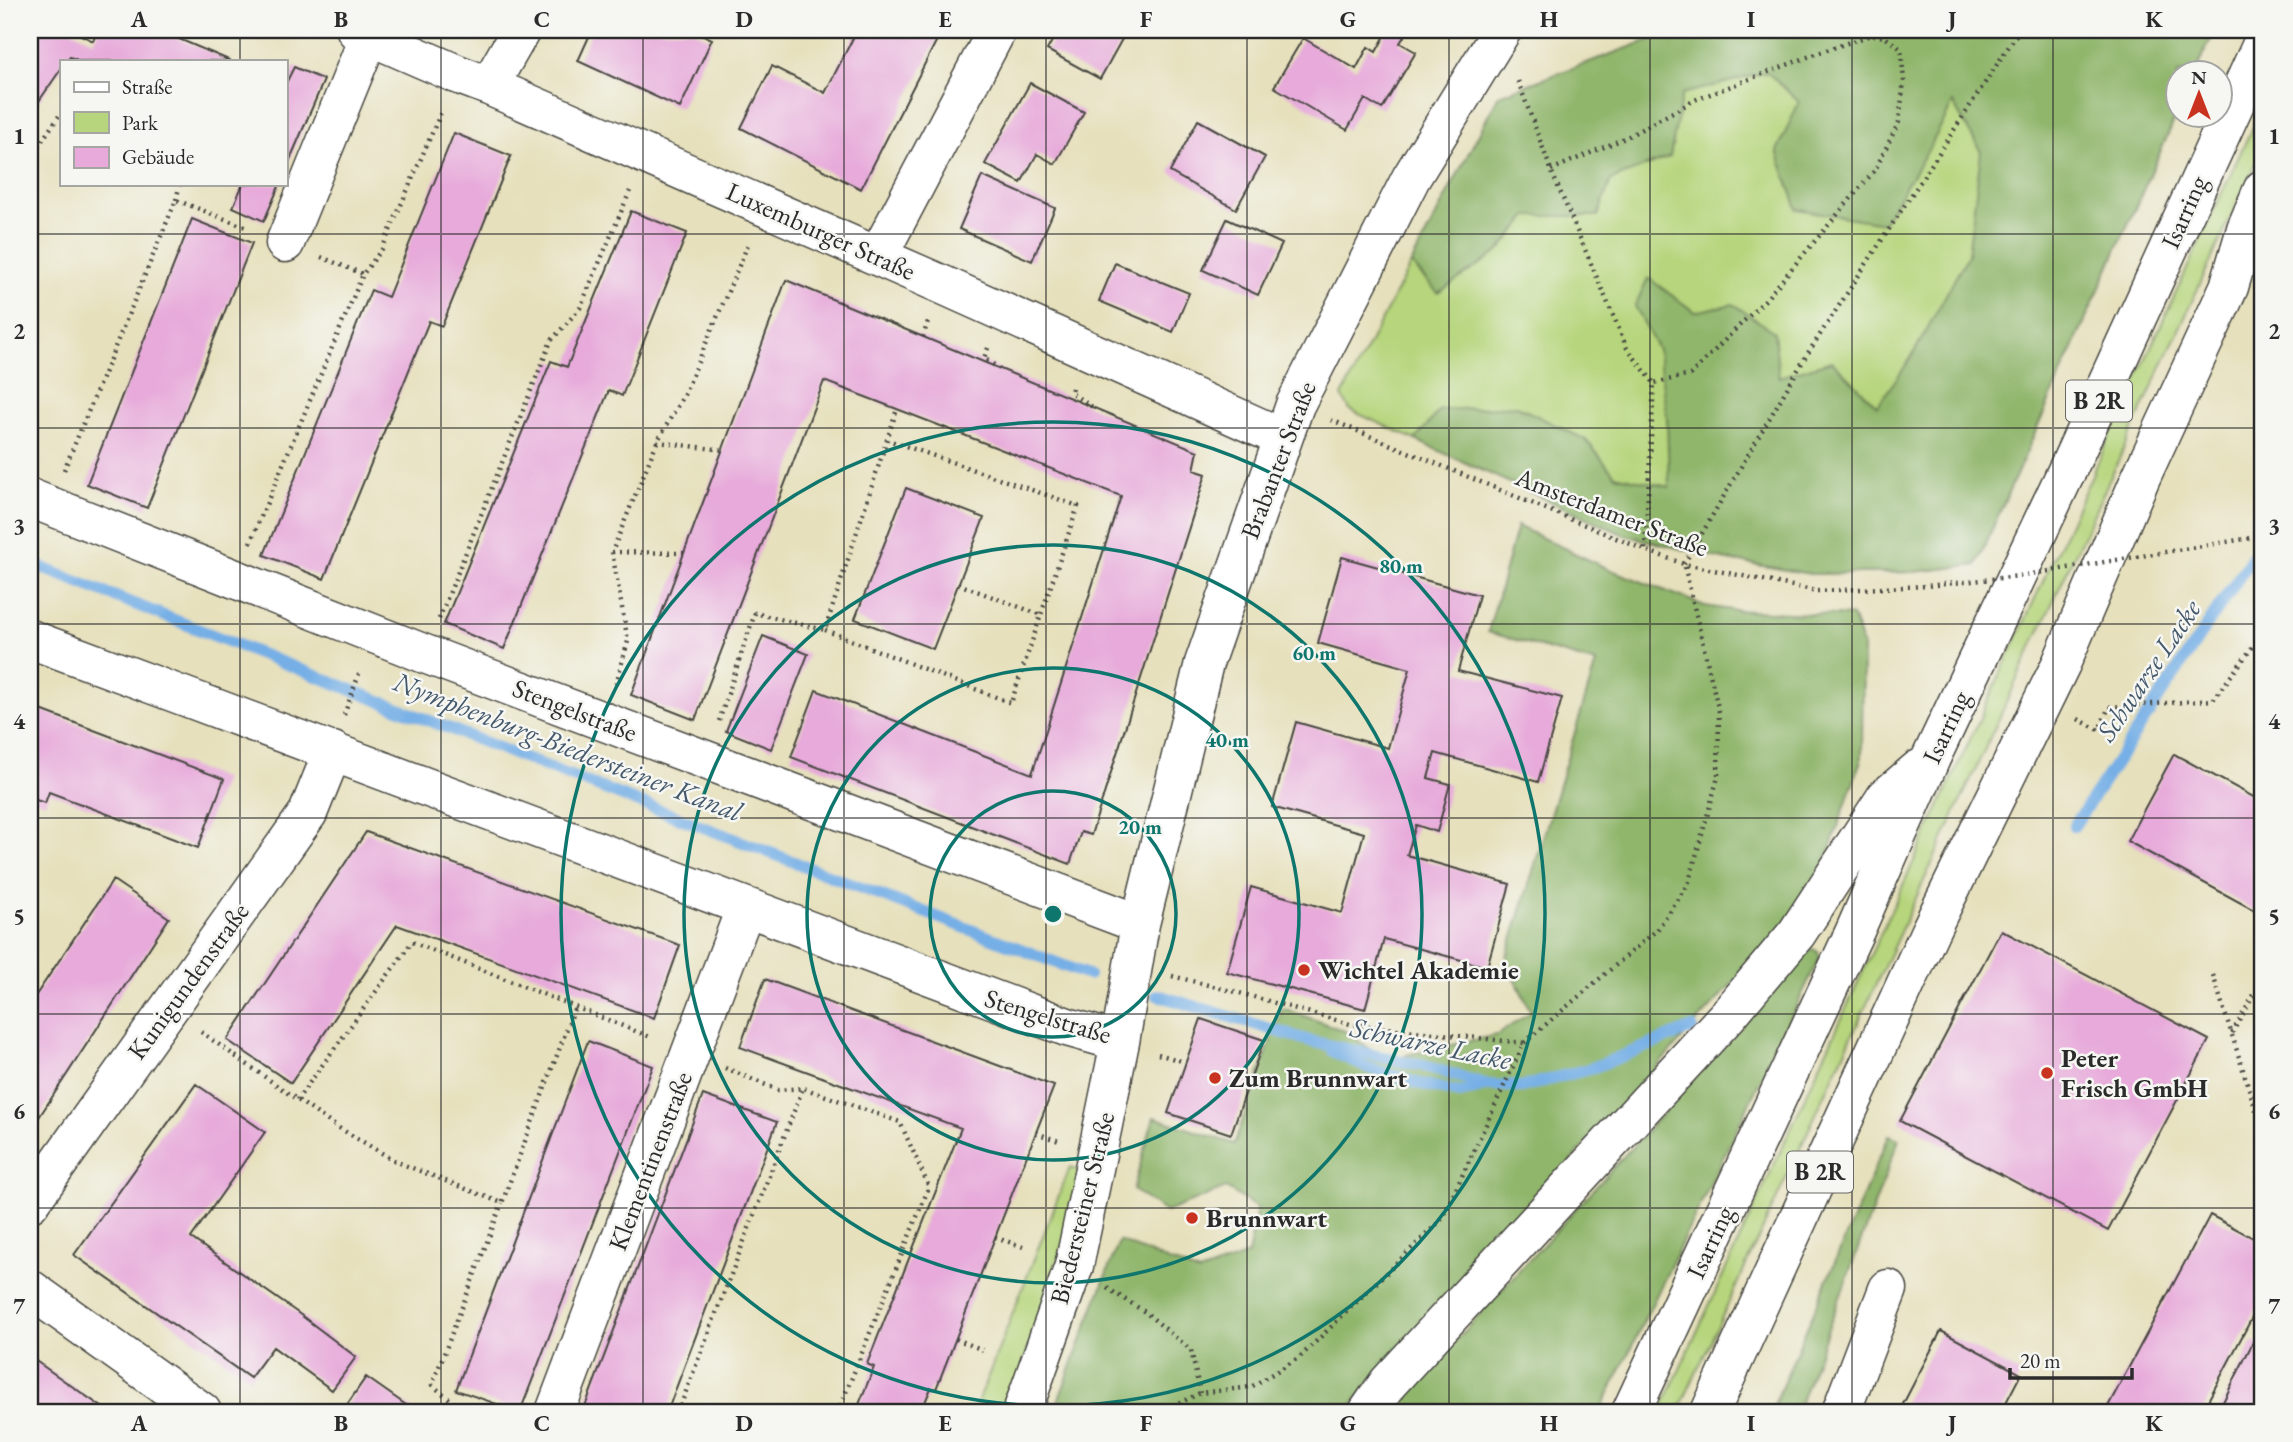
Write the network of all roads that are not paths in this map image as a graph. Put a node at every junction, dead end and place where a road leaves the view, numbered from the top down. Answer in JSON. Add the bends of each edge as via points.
{"nodes":[{"id":1,"x":521,"y":30,"type":"edge"},
{"id":2,"x":997,"y":30,"type":"edge"},
{"id":3,"x":1502,"y":30,"type":"edge"},
{"id":4,"x":362,"y":33,"type":"edge"},
{"id":5,"x":2263,"y":42,"type":"edge"},
{"id":6,"x":473,"y":80,"type":"junction"},
{"id":7,"x":2263,"y":189,"type":"edge"},
{"id":8,"x":285,"y":243,"type":"road end"},
{"id":9,"x":2263,"y":255,"type":"edge"},
{"id":10,"x":878,"y":256,"type":"junction"},
{"id":11,"x":2229,"y":287,"type":"junction"},
{"id":12,"x":1289,"y":421,"type":"junction"},
{"id":13,"x":39,"y":502,"type":"edge"},
{"id":14,"x":30,"y":639,"type":"edge"},
{"id":15,"x":338,"y":734,"type":"junction"},
{"id":16,"x":1931,"y":758,"type":"junction"},
{"id":17,"x":745,"y":909,"type":"junction"},
{"id":18,"x":1140,"y":924,"type":"junction"},
{"id":19,"x":1120,"y":1042,"type":"junction"},
{"id":20,"x":30,"y":1203,"type":"edge"},
{"id":21,"x":30,"y":1289,"type":"edge"},
{"id":22,"x":1888,"y":1289,"type":"dead end"},
{"id":23,"x":202,"y":1412,"type":"edge"},
{"id":24,"x":555,"y":1412,"type":"edge"},
{"id":25,"x":1022,"y":1412,"type":"edge"},
{"id":26,"x":1368,"y":1412,"type":"edge"},
{"id":27,"x":1631,"y":1412,"type":"edge"},
{"id":28,"x":1710,"y":1412,"type":"edge"},
{"id":29,"x":1841,"y":1412,"type":"edge"}],
"edges":[{"from":1,"to":6,"type":"main road"},
{"from":2,"to":10,"type":"main road"},
{"from":3,"to":12,"type":"main road","name":"Brabanter Straße","via":[[1410,178]]},
{"from":4,"to":6,"type":"main road","name":"Luxemburger Straße"},
{"from":4,"to":8,"type":"main road"},
{"from":5,"to":16,"type":"main road","name":"Isarring","number":"B 2R"},
{"from":6,"to":10,"type":"main road","name":"Luxemburger Straße"},
{"from":7,"to":11,"type":"main road","number":"B 2R"},
{"from":9,"to":11,"type":"main road"},
{"from":10,"to":12,"type":"main road","name":"Luxemburger Straße"},
{"from":11,"to":28,"type":"main road","number":"B 2R","via":[[2060,664],[1930,931]]},
{"from":12,"to":18,"type":"main road","name":"Brabanter Straße","via":[[1204,663]]},
{"from":13,"to":18,"type":"main road","name":"Stengelstraße","via":[[425,654]]},
{"from":14,"to":15,"type":"main road","name":"Stengelstraße"},
{"from":15,"to":17,"type":"main road","name":"Stengelstraße"},
{"from":15,"to":20,"type":"main road","name":"Kunigundenstraße","via":[[309,813]]},
{"from":16,"to":26,"type":"main road","via":[[1886,797],[1797,933],[1729,1014],[1388,1383]]},
{"from":16,"to":27,"type":"main road","name":"Isarring","number":"B 2R"},
{"from":17,"to":19,"type":"main road","name":"Stengelstraße","via":[[1067,1027]]},
{"from":17,"to":24,"type":"main road","name":"Klementinenstraße"},
{"from":18,"to":19,"type":"main road","name":"Stengelstraße"},
{"from":19,"to":25,"type":"main road","name":"Biedersteiner Straße","via":[[1074,1266]]},
{"from":21,"to":23,"type":"main road"},
{"from":22,"to":29,"type":"main road"}]}
